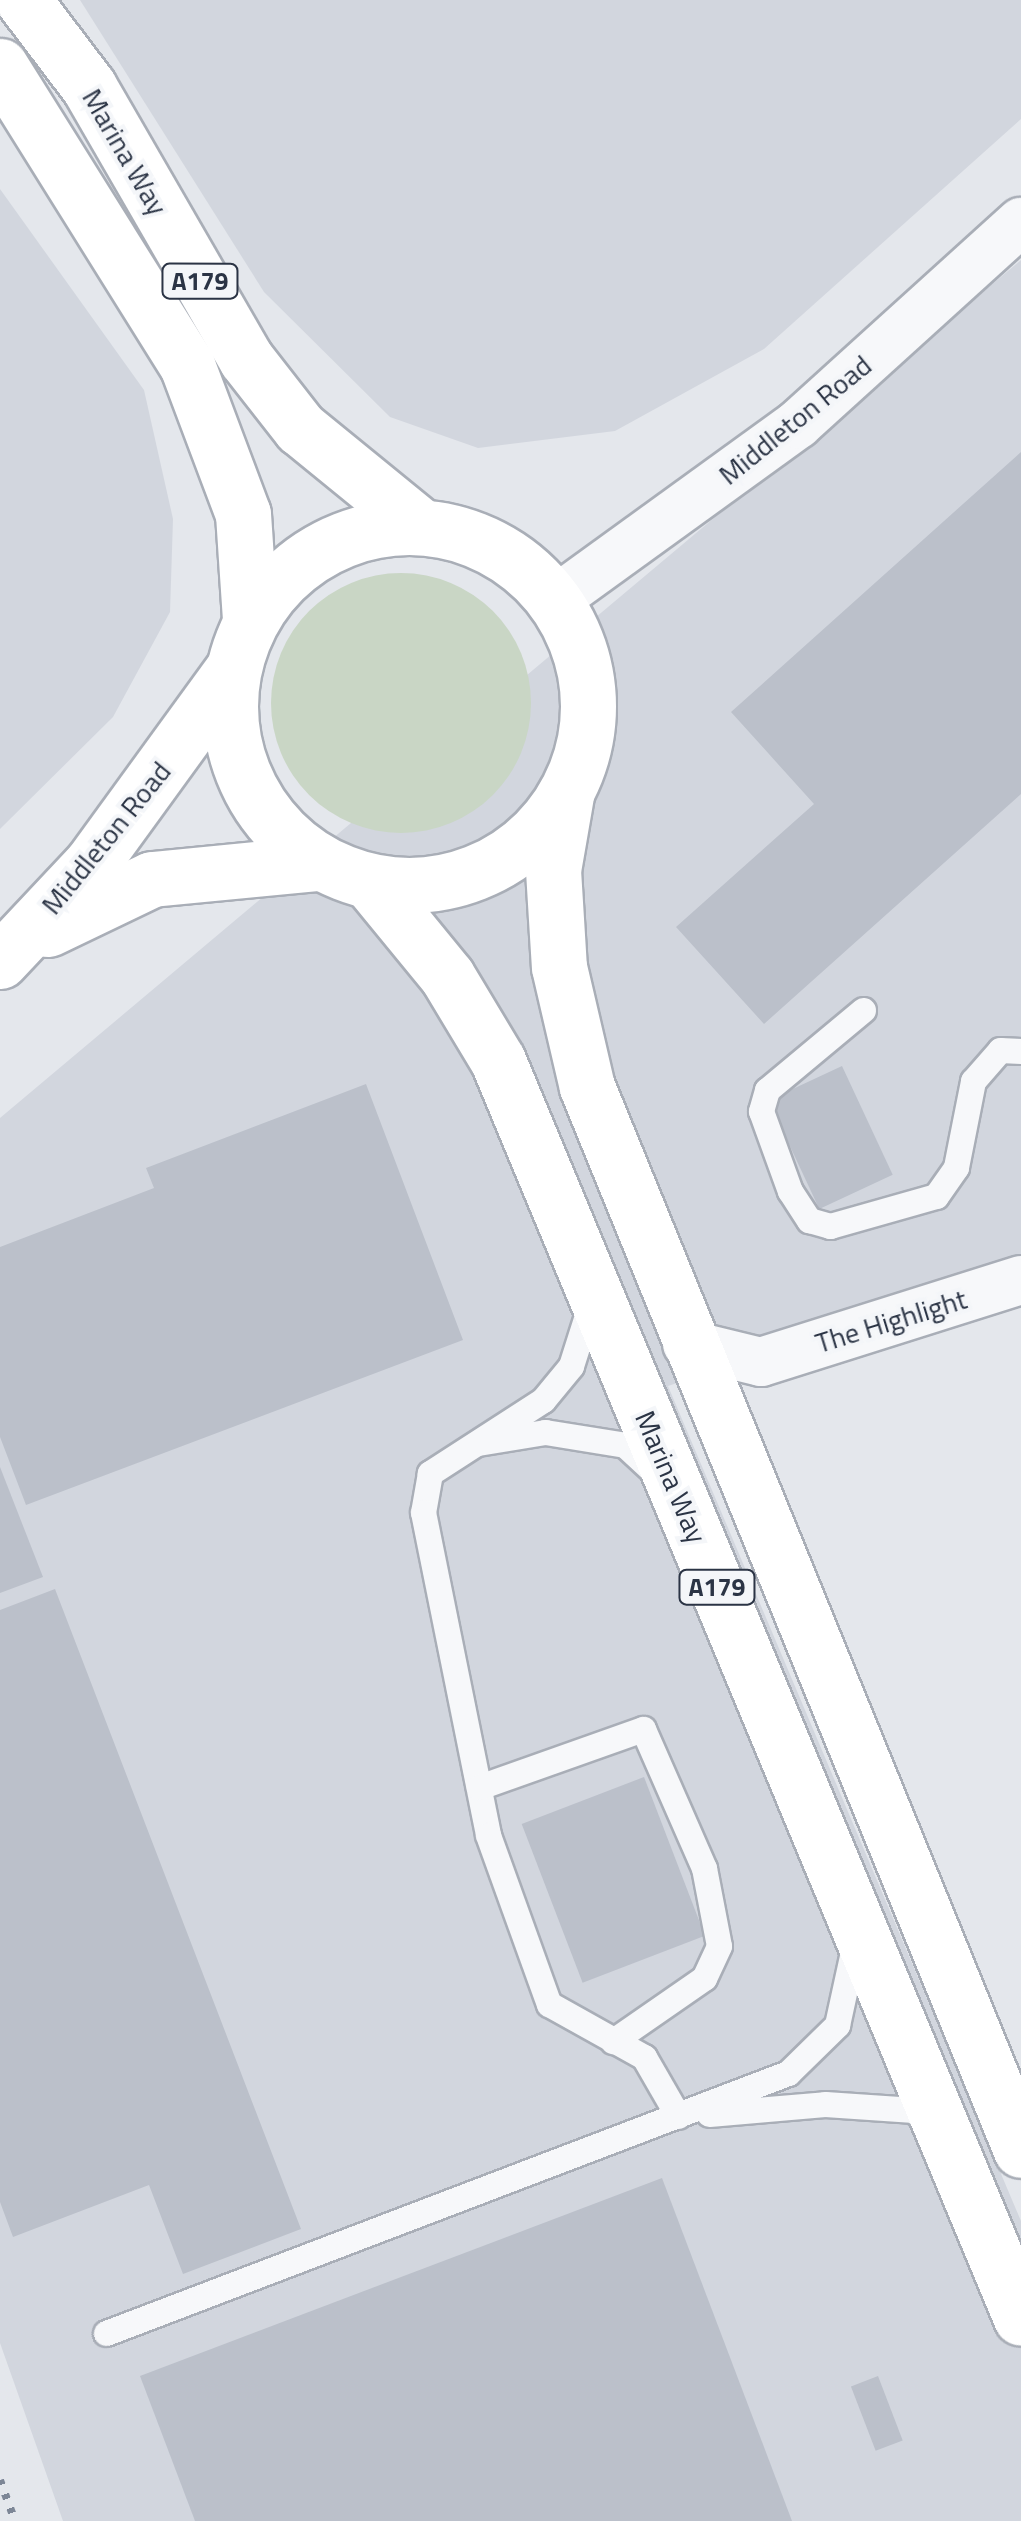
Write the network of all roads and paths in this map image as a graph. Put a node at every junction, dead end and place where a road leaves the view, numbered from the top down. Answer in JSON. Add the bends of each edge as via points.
{"nodes":[{"id":1,"x":23,"y":0,"type":"edge"},
{"id":2,"x":0,"y":66,"type":"edge"},
{"id":3,"x":1021,"y":222,"type":"edge"},
{"id":4,"x":420,"y":526,"type":"junction"},
{"id":5,"x":555,"y":600,"type":"junction"},
{"id":6,"x":250,"y":619,"type":"junction"},
{"id":7,"x":231,"y":672,"type":"junction"},
{"id":8,"x":566,"y":795,"type":"junction"},
{"id":9,"x":318,"y":862,"type":"junction"},
{"id":10,"x":370,"y":882,"type":"junction"},
{"id":11,"x":5,"y":956,"type":"edge"},
{"id":12,"x":863,"y":1010,"type":"dead end"},
{"id":13,"x":1021,"y":1051,"type":"edge"},
{"id":14,"x":1021,"y":1280,"type":"edge"},
{"id":15,"x":593,"y":1290,"type":"junction"},
{"id":16,"x":687,"y":1344,"type":"junction"},
{"id":17,"x":761,"y":1362,"type":"junction"},
{"id":18,"x":719,"y":1423,"type":"junction"},
{"id":19,"x":463,"y":1446,"type":"junction"},
{"id":20,"x":678,"y":1495,"type":"junction"},
{"id":21,"x":479,"y":1787,"type":"junction"},
{"id":22,"x":854,"y":1915,"type":"junction"},
{"id":23,"x":613,"y":2041,"type":"junction"},
{"id":24,"x":678,"y":2116,"type":"junction"},
{"id":25,"x":949,"y":2144,"type":"junction"},
{"id":26,"x":1021,"y":2150,"type":"edge"},
{"id":27,"x":1021,"y":2318,"type":"edge"},
{"id":28,"x":106,"y":2332,"type":"dead end"}],
"edges":[{"from":1,"to":4,"type":"main road","name":"Marina Way","number":"A179","via":[[89,87],[246,359],[300,428]]},
{"from":2,"to":6,"type":"main road","name":"Marina Way","number":"A179","via":[[187,365],[244,514]]},
{"from":3,"to":5,"type":"street","name":"Middleton Road","via":[[798,424]]},
{"from":4,"to":5,"type":"main road","number":"A179","via":[[487,546]]},
{"from":4,"to":6,"type":"main road","number":"A179","via":[[369,530],[321,548]]},
{"from":5,"to":8,"type":"main road","number":"A179","via":[[579,646],[589,696],[584,747]]},
{"from":6,"to":7,"type":"main road","number":"A179"},
{"from":7,"to":9,"type":"main road","number":"A179","via":[[229,728],[244,781],[275,828]]},
{"from":7,"to":11,"type":"main road","name":"Middleton Road","via":[[92,864]]},
{"from":8,"to":10,"type":"main road","number":"A179","via":[[530,840],[482,871],[426,886]]},
{"from":8,"to":16,"type":"main road","number":"A179","via":[[554,870],[559,966],[586,1087]]},
{"from":9,"to":10,"type":"main road","number":"A179"},
{"from":9,"to":11,"type":"main road","name":"Middleton Road","via":[[152,879]]},
{"from":10,"to":15,"type":"main road","name":"Marina Way","number":"A179","via":[[447,976],[498,1062]]},
{"from":12,"to":13,"type":"lane","via":[[768,1090],[761,1111],[790,1191],[809,1220],[830,1226],[936,1196],[956,1167],[974,1081],[1000,1050]]},
{"from":14,"to":17,"type":"street","name":"The Highlight"},
{"from":15,"to":19,"type":"lane","via":[[580,1355],[562,1378],[543,1400]]},
{"from":15,"to":20,"type":"main road","name":"Marina Way","number":"A179"},
{"from":16,"to":17,"type":"street"},
{"from":16,"to":18,"type":"main road","number":"A179"},
{"from":17,"to":18,"type":"street"},
{"from":18,"to":26,"type":"main road","number":"A179"},
{"from":19,"to":20,"type":"lane","via":[[545,1432],[625,1445]]},
{"from":19,"to":21,"type":"lane","via":[[430,1473],[423,1512]]},
{"from":20,"to":22,"type":"main road","name":"Marina Way","number":"A179"},
{"from":21,"to":23,"type":"lane","via":[[548,2004]]},
{"from":21,"to":23,"type":"lane","via":[[643,1729],[704,1868],[719,1946],[704,1978]]},
{"from":22,"to":24,"type":"lane","via":[[854,1968],[837,2026],[788,2073]]},
{"from":22,"to":25,"type":"main road","name":"Marina Way","number":"A179"},
{"from":23,"to":24,"type":"lane","via":[[644,2057]]},
{"from":24,"to":25,"type":"lane","via":[[825,2104],[914,2110]]},
{"from":24,"to":28,"type":"lane"},
{"from":25,"to":27,"type":"main road","name":"Marina Way","number":"A179"}]}
